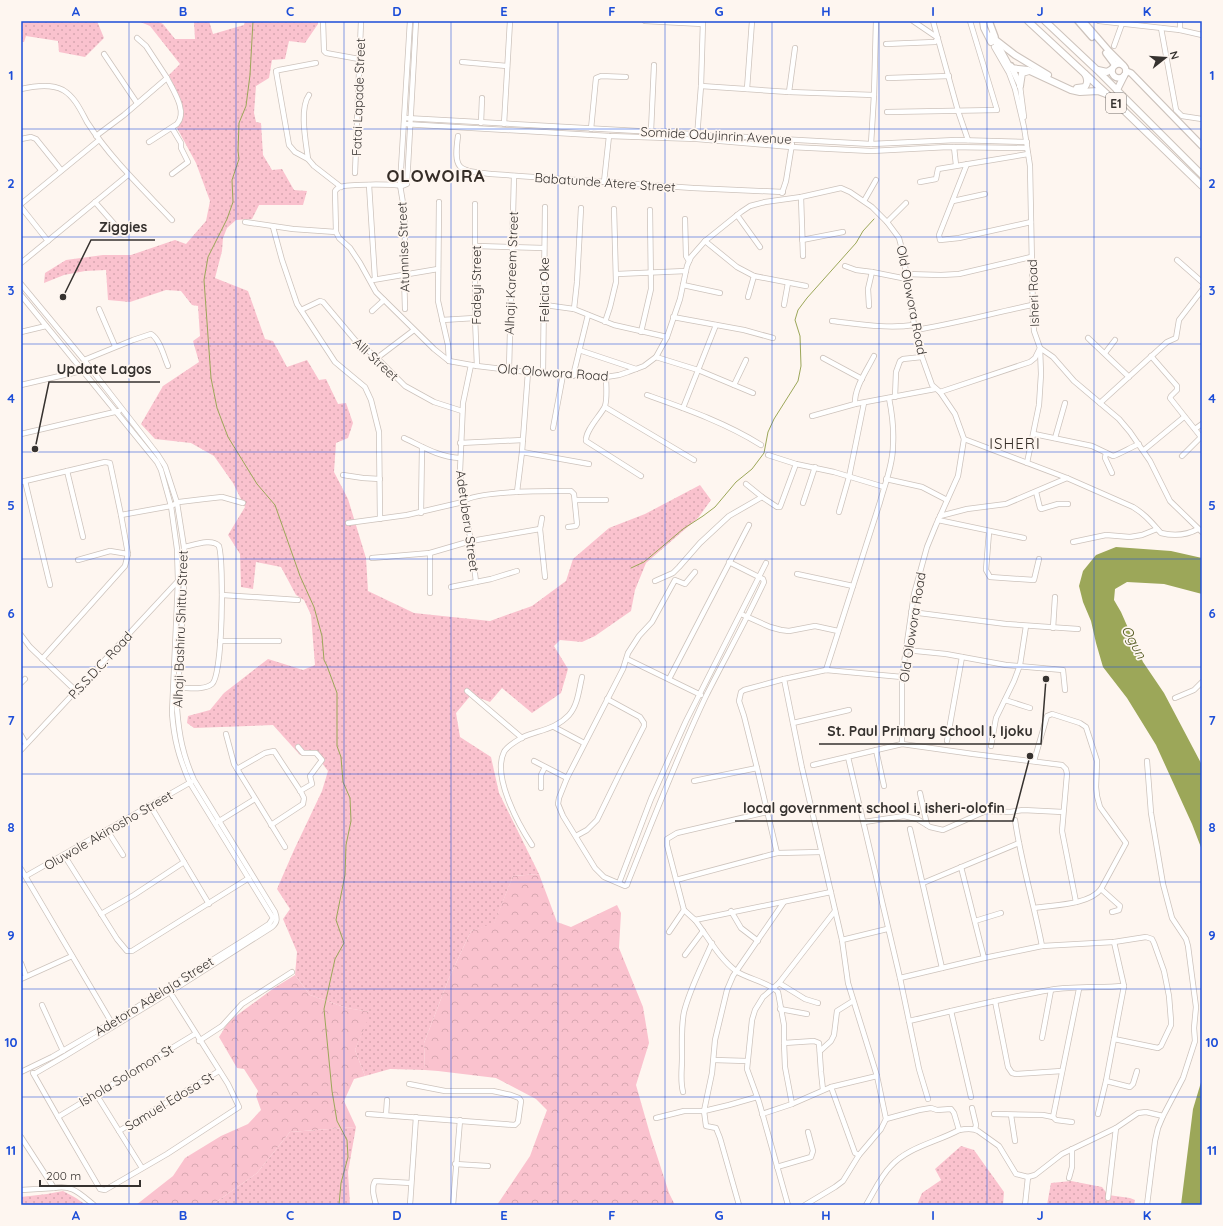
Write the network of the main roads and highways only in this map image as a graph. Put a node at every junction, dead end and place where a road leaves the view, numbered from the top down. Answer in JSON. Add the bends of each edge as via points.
{"nodes":[{"id":1,"x":983,"y":21,"type":"edge"},
{"id":2,"x":988,"y":21,"type":"edge"},
{"id":3,"x":1028,"y":21,"type":"edge"},
{"id":4,"x":1045,"y":21,"type":"edge"},
{"id":5,"x":1078,"y":21,"type":"edge"},
{"id":6,"x":1083,"y":21,"type":"edge"},
{"id":7,"x":992,"y":35,"type":"junction"},
{"id":8,"x":996,"y":44,"type":"junction"},
{"id":9,"x":1077,"y":66,"type":"junction"},
{"id":10,"x":1113,"y":67,"type":"junction"},
{"id":11,"x":1013,"y":69,"type":"junction"},
{"id":12,"x":1097,"y":70,"type":"junction"},
{"id":13,"x":1030,"y":71,"type":"junction"},
{"id":14,"x":1124,"y":71,"type":"junction"},
{"id":15,"x":1020,"y":86,"type":"joint"},
{"id":16,"x":1117,"y":90,"type":"junction"},
{"id":17,"x":1109,"y":96,"type":"junction"},
{"id":18,"x":1202,"y":146,"type":"edge"},
{"id":19,"x":1202,"y":174,"type":"edge"},
{"id":20,"x":1202,"y":186,"type":"edge"}],
"edges":[{"from":1,"to":8,"type":"highway","via":[[984,28]]},
{"from":2,"to":7,"type":"main road","name":"Isheri Road"},
{"from":2,"to":8,"type":"main road","name":"Isheri Road"},
{"from":3,"to":9,"type":"highway","number":"E1"},
{"from":4,"to":12,"type":"highway","number":"E1"},
{"from":5,"to":10,"type":"main road","via":[[1110,58]]},
{"from":6,"to":14,"type":"main road"},
{"from":7,"to":8,"type":"main road","name":"Isheri Road"},
{"from":7,"to":11,"type":"highway","via":[[1010,68]]},
{"from":8,"to":9,"type":"highway","via":[[1047,75],[1073,87],[1085,87],[1087,78]]},
{"from":8,"to":11,"type":"main road","name":"Isheri Road"},
{"from":9,"to":17,"type":"highway","number":"E1"},
{"from":10,"to":12,"type":"highway","via":[[1107,72]]},
{"from":10,"to":14,"type":"main road","via":[[1119,64]]},
{"from":10,"to":14,"type":"main road","via":[[1112,74],[1115,77],[1120,78]]},
{"from":11,"to":13,"type":"highway"},
{"from":11,"to":15,"type":"main road","name":"Isheri Road"},
{"from":12,"to":16,"type":"highway","number":"E1"},
{"from":13,"to":15,"type":"highway","via":[[1022,73]]},
{"from":13,"to":17,"type":"highway","via":[[1071,90],[1101,92]]},
{"from":14,"to":16,"type":"highway"},
{"from":14,"to":18,"type":"main road","via":[[1131,73]]},
{"from":16,"to":19,"type":"highway","number":"E1"},
{"from":17,"to":20,"type":"highway","number":"E1"}]}
